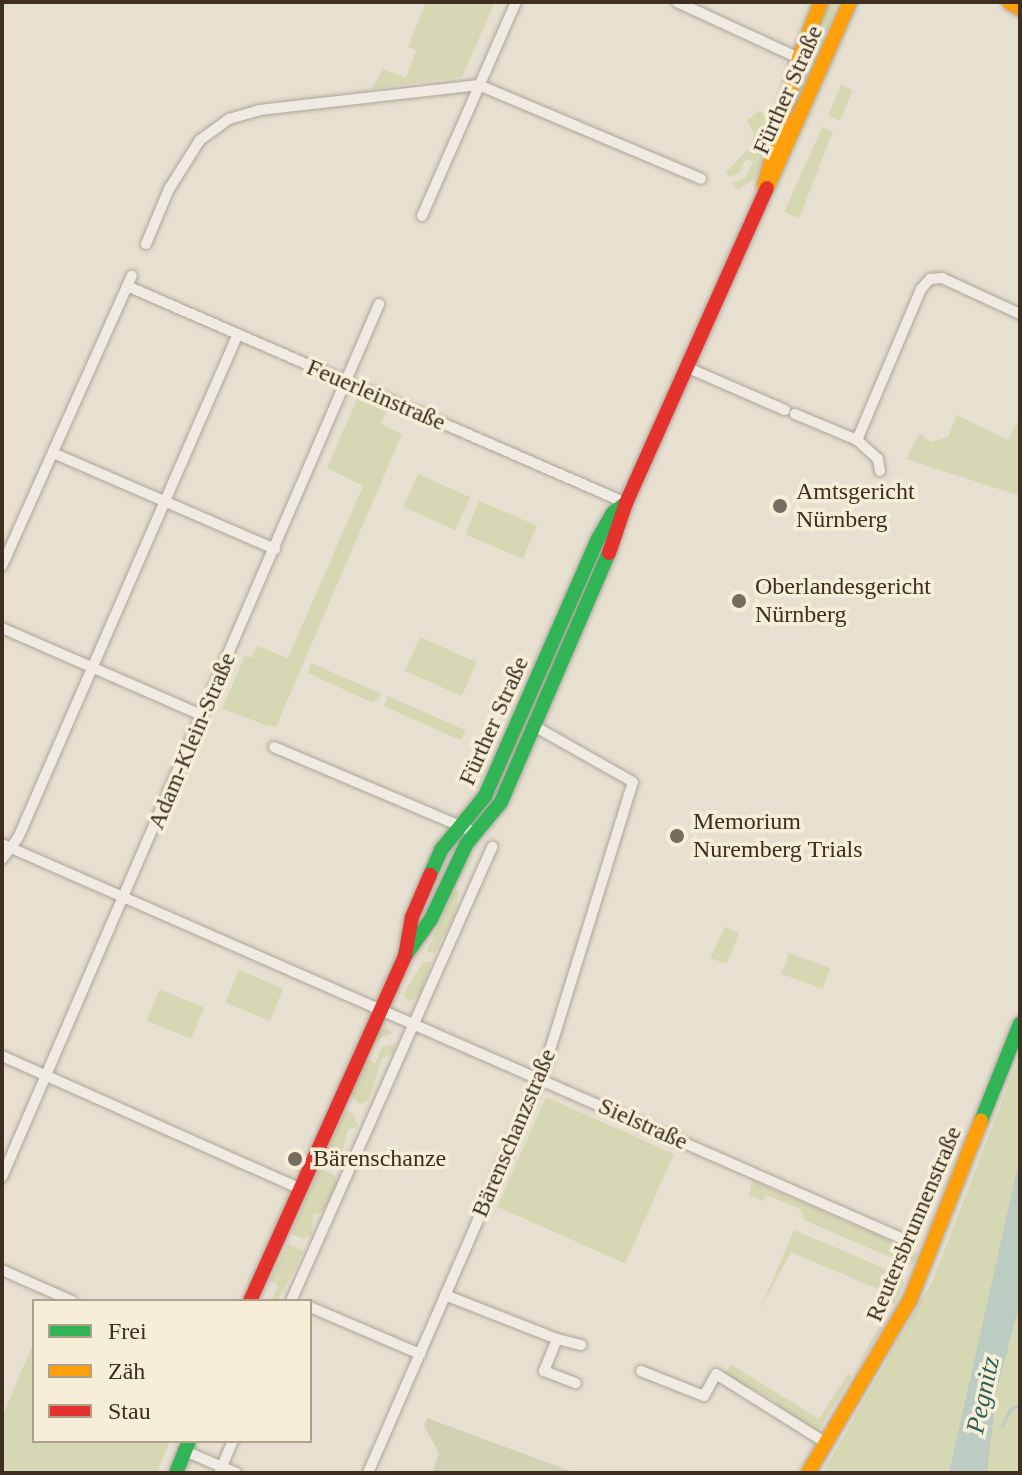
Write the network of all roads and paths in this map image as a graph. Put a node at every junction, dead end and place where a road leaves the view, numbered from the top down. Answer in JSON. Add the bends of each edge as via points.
{"nodes":[{"id":1,"x":516,"y":2,"type":"edge"},
{"id":2,"x":677,"y":2,"type":"edge"},
{"id":3,"x":821,"y":2,"type":"edge"},
{"id":4,"x":850,"y":2,"type":"edge"},
{"id":5,"x":1009,"y":2,"type":"edge"},
{"id":6,"x":1020,"y":9,"type":"edge"},
{"id":7,"x":799,"y":58,"type":"junction"},
{"id":8,"x":479,"y":85,"type":"junction"},
{"id":9,"x":701,"y":179,"type":"dead end"},
{"id":10,"x":762,"y":194,"type":"junction"},
{"id":11,"x":422,"y":216,"type":"dead end"},
{"id":12,"x":146,"y":244,"type":"dead end"},
{"id":13,"x":379,"y":304,"type":"dead end"},
{"id":14,"x":1020,"y":314,"type":"edge"},
{"id":15,"x":237,"y":336,"type":"junction"},
{"id":16,"x":686,"y":367,"type":"junction"},
{"id":17,"x":345,"y":383,"type":"junction"},
{"id":18,"x":857,"y":440,"type":"junction"},
{"id":19,"x":53,"y":453,"type":"junction"},
{"id":20,"x":880,"y":471,"type":"dead end"},
{"id":21,"x":165,"y":501,"type":"junction"},
{"id":22,"x":626,"y":503,"type":"junction"},
{"id":23,"x":275,"y":549,"type":"junction"},
{"id":24,"x":2,"y":566,"type":"edge"},
{"id":25,"x":2,"y":628,"type":"edge"},
{"id":26,"x":92,"y":668,"type":"junction"},
{"id":27,"x":203,"y":716,"type":"junction"},
{"id":28,"x":534,"y":726,"type":"junction"},
{"id":29,"x":274,"y":747,"type":"dead end"},
{"id":30,"x":459,"y":826,"type":"junction"},
{"id":31,"x":477,"y":833,"type":"junction"},
{"id":32,"x":6,"y":846,"type":"edge"},
{"id":33,"x":492,"y":847,"type":"dead end"},
{"id":34,"x":2,"y":859,"type":"edge"},
{"id":35,"x":127,"y":894,"type":"junction"},
{"id":36,"x":405,"y":956,"type":"junction"},
{"id":37,"x":379,"y":1007,"type":"junction"},
{"id":38,"x":1020,"y":1024,"type":"edge"},
{"id":39,"x":413,"y":1025,"type":"junction"},
{"id":40,"x":2,"y":1056,"type":"edge"},
{"id":41,"x":47,"y":1075,"type":"junction"},
{"id":42,"x":540,"y":1079,"type":"junction"},
{"id":43,"x":2,"y":1177,"type":"edge"},
{"id":44,"x":299,"y":1188,"type":"junction"},
{"id":45,"x":906,"y":1240,"type":"dead end"},
{"id":46,"x":2,"y":1270,"type":"edge"},
{"id":47,"x":445,"y":1295,"type":"junction"},
{"id":48,"x":67,"y":1299,"type":"edge"},
{"id":49,"x":251,"y":1299,"type":"edge"},
{"id":50,"x":293,"y":1299,"type":"edge"},
{"id":51,"x":312,"y":1308,"type":"edge"},
{"id":52,"x":557,"y":1339,"type":"junction"},
{"id":53,"x":581,"y":1345,"type":"dead end"},
{"id":54,"x":420,"y":1354,"type":"junction"},
{"id":55,"x":641,"y":1371,"type":"dead end"},
{"id":56,"x":576,"y":1383,"type":"dead end"},
{"id":57,"x":232,"y":1443,"type":"edge"},
{"id":58,"x":826,"y":1443,"type":"junction"},
{"id":59,"x":187,"y":1446,"type":"edge"},
{"id":60,"x":221,"y":1470,"type":"edge"},
{"id":61,"x":176,"y":1473,"type":"edge"},
{"id":62,"x":236,"y":1473,"type":"edge"},
{"id":63,"x":368,"y":1473,"type":"edge"},
{"id":64,"x":808,"y":1473,"type":"edge"}],
"edges":[{"from":1,"to":8,"type":"street"},
{"from":2,"to":7,"type":"street"},
{"from":3,"to":7,"type":"main road","name":"Fürther Straße"},
{"from":4,"to":10,"type":"main road","name":"Fürther Straße","via":[[779,167]]},
{"from":5,"to":6,"type":"main road"},
{"from":7,"to":10,"type":"main road","name":"Fürther Straße"},
{"from":8,"to":9,"type":"street"},
{"from":8,"to":11,"type":"street"},
{"from":8,"to":12,"type":"street","via":[[260,110],[229,119],[200,140],[183,164]]},
{"from":10,"to":16,"type":"main road","name":"Fürther Straße"},
{"from":13,"to":17,"type":"street","name":"Adam-Klein-Straße"},
{"from":14,"to":18,"type":"street","via":[[942,278],[930,279],[921,289]]},
{"from":15,"to":17,"type":"street","name":"Feuerleinstraße"},
{"from":15,"to":19,"type":"street","name":"Feuerleinstraße","via":[[129,281]]},
{"from":15,"to":21,"type":"street"},
{"from":16,"to":18,"type":"street"},
{"from":16,"to":22,"type":"main road","name":"Fürther Straße"},
{"from":17,"to":22,"type":"street","name":"Feuerleinstraße"},
{"from":17,"to":23,"type":"street","name":"Adam-Klein-Straße"},
{"from":18,"to":20,"type":"street","via":[[878,459]]},
{"from":19,"to":21,"type":"street"},
{"from":19,"to":24,"type":"street"},
{"from":21,"to":23,"type":"street"},
{"from":21,"to":26,"type":"street"},
{"from":22,"to":28,"type":"main road","name":"Fürther Straße"},
{"from":22,"to":30,"type":"main road","name":"Fürther Straße","via":[[613,513],[598,539],[485,796]]},
{"from":23,"to":27,"type":"street","name":"Adam-Klein-Straße"},
{"from":25,"to":26,"type":"street"},
{"from":26,"to":27,"type":"street"},
{"from":26,"to":32,"type":"street"},
{"from":27,"to":35,"type":"street","name":"Adam-Klein-Straße"},
{"from":28,"to":31,"type":"main road","name":"Fürther Straße","via":[[497,810]]},
{"from":28,"to":42,"type":"street","name":"Bärenschanzstraße","via":[[633,782]]},
{"from":29,"to":30,"type":"street"},
{"from":30,"to":31,"type":"street"},
{"from":30,"to":36,"type":"main road","name":"Fürther Straße","via":[[444,845],[412,917]]},
{"from":31,"to":36,"type":"main road","name":"Fürther Straße"},
{"from":32,"to":34,"type":"street"},
{"from":32,"to":35,"type":"street","name":"Sielstraße","via":[[110,892]]},
{"from":33,"to":39,"type":"street"},
{"from":35,"to":37,"type":"street","name":"Sielstraße"},
{"from":35,"to":41,"type":"street","name":"Adam-Klein-Straße"},
{"from":36,"to":37,"type":"main road","name":"Fürther Straße"},
{"from":37,"to":39,"type":"street","name":"Sielstraße"},
{"from":37,"to":44,"type":"main road","name":"Fürther Straße"},
{"from":38,"to":58,"type":"main road","name":"Reutersbrunnenstraße","via":[[905,1310]]},
{"from":39,"to":42,"type":"street","name":"Sielstraße"},
{"from":39,"to":50,"type":"street"},
{"from":40,"to":41,"type":"street"},
{"from":41,"to":43,"type":"street","name":"Adam-Klein-Straße"},
{"from":41,"to":44,"type":"street"},
{"from":42,"to":45,"type":"street","name":"Sielstraße"},
{"from":42,"to":47,"type":"street","name":"Bärenschanzstraße"},
{"from":44,"to":49,"type":"main road","name":"Fürther Straße"},
{"from":46,"to":48,"type":"street"},
{"from":47,"to":52,"type":"street"},
{"from":47,"to":54,"type":"street","name":"Bärenschanzstraße"},
{"from":51,"to":54,"type":"street"},
{"from":52,"to":53,"type":"street"},
{"from":52,"to":56,"type":"street","via":[[544,1371]]},
{"from":54,"to":63,"type":"street","name":"Bärenschanzstraße"},
{"from":55,"to":58,"type":"street","via":[[704,1396],[716,1374]]},
{"from":57,"to":60,"type":"street"},
{"from":58,"to":64,"type":"main road","name":"Reutersbrunnenstraße"},
{"from":59,"to":60,"type":"street"},
{"from":59,"to":61,"type":"main road"},
{"from":60,"to":62,"type":"street"}]}
